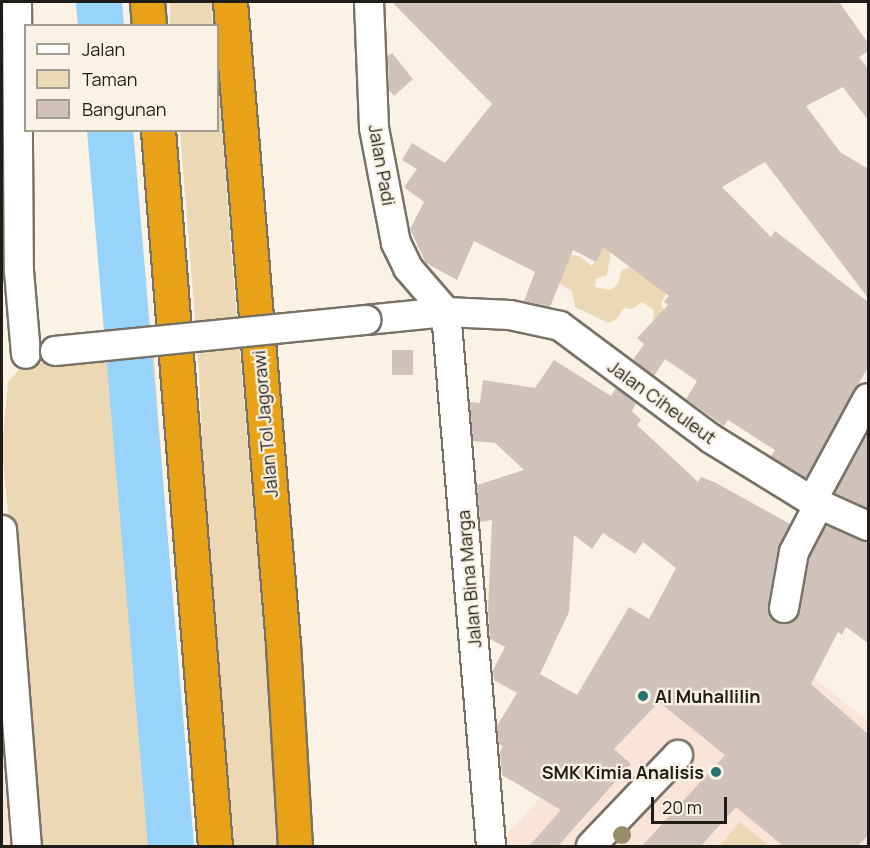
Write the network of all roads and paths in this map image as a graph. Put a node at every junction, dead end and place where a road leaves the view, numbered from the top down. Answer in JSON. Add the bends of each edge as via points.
{"nodes":[{"id":1,"x":17,"y":2,"type":"edge"},
{"id":2,"x":147,"y":2,"type":"edge"},
{"id":3,"x":230,"y":2,"type":"edge"},
{"id":4,"x":369,"y":2,"type":"edge"},
{"id":5,"x":149,"y":24,"type":"edge"},
{"id":6,"x":158,"y":132,"type":"edge"},
{"id":7,"x":10,"y":263,"type":"edge"},
{"id":8,"x":446,"y":312,"type":"junction"},
{"id":9,"x":14,"y":355,"type":"edge"},
{"id":10,"x":868,"y":398,"type":"edge"},
{"id":11,"x":816,"y":503,"type":"junction"},
{"id":12,"x":868,"y":526,"type":"edge"},
{"id":13,"x":2,"y":530,"type":"edge"},
{"id":14,"x":784,"y":608,"type":"dead end"},
{"id":15,"x":678,"y":755,"type":"dead end"},
{"id":16,"x":27,"y":846,"type":"edge"},
{"id":17,"x":215,"y":846,"type":"edge"},
{"id":18,"x":295,"y":846,"type":"edge"},
{"id":19,"x":490,"y":846,"type":"edge"},
{"id":20,"x":591,"y":846,"type":"edge"}],
"edges":[{"from":1,"to":7,"type":"street"},
{"from":2,"to":5,"type":"highway"},
{"from":3,"to":18,"type":"highway","name":"Jalan Tol Jagorawi","via":[[283,644]]},
{"from":4,"to":8,"type":"street","name":"Jalan Padi","via":[[374,128],[396,243],[408,268]]},
{"from":6,"to":17,"type":"highway"},
{"from":7,"to":9,"type":"street"},
{"from":8,"to":9,"type":"street","name":"Jalan Ciheuleut","bridge":true},
{"from":8,"to":11,"type":"street","name":"Jalan Ciheuleut","via":[[510,315],[560,326],[710,438]]},
{"from":8,"to":19,"type":"street","name":"Jalan Bina Marga"},
{"from":10,"to":11,"type":"street"},
{"from":11,"to":12,"type":"street","name":"Jalan Ciheuleut"},
{"from":11,"to":14,"type":"street","via":[[795,552]]},
{"from":13,"to":16,"type":"street"},
{"from":15,"to":20,"type":"street"}]}
